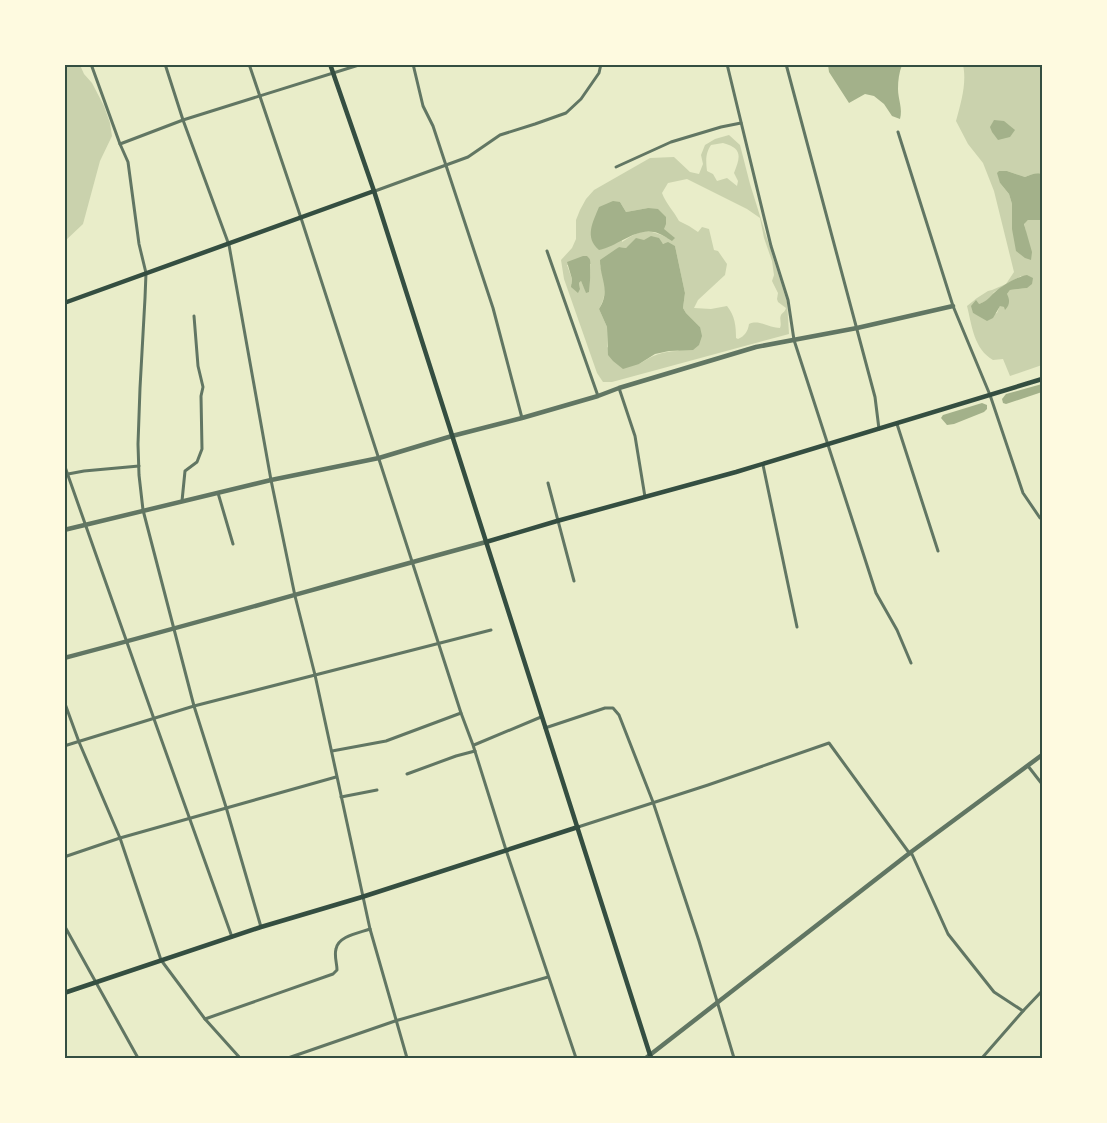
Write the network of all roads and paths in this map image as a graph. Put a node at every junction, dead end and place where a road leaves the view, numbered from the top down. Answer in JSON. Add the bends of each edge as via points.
{"nodes":[{"id":1,"x":91,"y":64,"type":"edge"},
{"id":2,"x":165,"y":64,"type":"edge"},
{"id":3,"x":249,"y":64,"type":"edge"},
{"id":4,"x":330,"y":64,"type":"edge"},
{"id":5,"x":362,"y":64,"type":"edge"},
{"id":6,"x":413,"y":64,"type":"edge"},
{"id":7,"x":601,"y":64,"type":"edge"},
{"id":8,"x":727,"y":64,"type":"edge"},
{"id":9,"x":786,"y":64,"type":"edge"},
{"id":10,"x":333,"y":73,"type":"junction"},
{"id":11,"x":259,"y":96,"type":"junction"},
{"id":12,"x":183,"y":120,"type":"junction"},
{"id":13,"x":741,"y":123,"type":"junction"},
{"id":14,"x":898,"y":132,"type":"dead end"},
{"id":15,"x":120,"y":144,"type":"junction"},
{"id":16,"x":445,"y":165,"type":"junction"},
{"id":17,"x":616,"y":167,"type":"dead end"},
{"id":18,"x":374,"y":191,"type":"junction"},
{"id":19,"x":301,"y":218,"type":"junction"},
{"id":20,"x":229,"y":245,"type":"junction"},
{"id":21,"x":547,"y":251,"type":"dead end"},
{"id":22,"x":146,"y":273,"type":"junction"},
{"id":23,"x":64,"y":303,"type":"edge"},
{"id":24,"x":953,"y":306,"type":"junction"},
{"id":25,"x":194,"y":316,"type":"dead end"},
{"id":26,"x":857,"y":328,"type":"junction"},
{"id":27,"x":794,"y":340,"type":"junction"},
{"id":28,"x":1042,"y":379,"type":"edge"},
{"id":29,"x":619,"y":388,"type":"junction"},
{"id":30,"x":990,"y":395,"type":"junction"},
{"id":31,"x":598,"y":396,"type":"junction"},
{"id":32,"x":522,"y":418,"type":"junction"},
{"id":33,"x":897,"y":424,"type":"junction"},
{"id":34,"x":879,"y":429,"type":"junction"},
{"id":35,"x":452,"y":436,"type":"junction"},
{"id":36,"x":827,"y":444,"type":"junction"},
{"id":37,"x":379,"y":458,"type":"junction"},
{"id":38,"x":64,"y":464,"type":"edge"},
{"id":39,"x":762,"y":464,"type":"junction"},
{"id":40,"x":139,"y":466,"type":"junction"},
{"id":41,"x":68,"y":474,"type":"junction"},
{"id":42,"x":271,"y":480,"type":"junction"},
{"id":43,"x":548,"y":483,"type":"dead end"},
{"id":44,"x":218,"y":493,"type":"junction"},
{"id":45,"x":645,"y":497,"type":"junction"},
{"id":46,"x":182,"y":501,"type":"junction"},
{"id":47,"x":143,"y":510,"type":"junction"},
{"id":48,"x":1040,"y":518,"type":"dead end"},
{"id":49,"x":557,"y":521,"type":"junction"},
{"id":50,"x":85,"y":525,"type":"junction"},
{"id":51,"x":64,"y":530,"type":"edge"},
{"id":52,"x":486,"y":542,"type":"junction"},
{"id":53,"x":233,"y":544,"type":"dead end"},
{"id":54,"x":938,"y":551,"type":"dead end"},
{"id":55,"x":412,"y":562,"type":"junction"},
{"id":56,"x":574,"y":581,"type":"dead end"},
{"id":57,"x":295,"y":596,"type":"junction"},
{"id":58,"x":797,"y":627,"type":"dead end"},
{"id":59,"x":174,"y":629,"type":"junction"},
{"id":60,"x":491,"y":630,"type":"dead end"},
{"id":61,"x":126,"y":642,"type":"junction"},
{"id":62,"x":439,"y":643,"type":"junction"},
{"id":63,"x":64,"y":658,"type":"edge"},
{"id":64,"x":911,"y":663,"type":"dead end"},
{"id":65,"x":315,"y":675,"type":"junction"},
{"id":66,"x":64,"y":701,"type":"edge"},
{"id":67,"x":194,"y":706,"type":"junction"},
{"id":68,"x":461,"y":713,"type":"junction"},
{"id":69,"x":542,"y":717,"type":"junction"},
{"id":70,"x":154,"y":720,"type":"junction"},
{"id":71,"x":545,"y":728,"type":"junction"},
{"id":72,"x":79,"y":742,"type":"junction"},
{"id":73,"x":473,"y":745,"type":"junction"},
{"id":74,"x":64,"y":746,"type":"edge"},
{"id":75,"x":332,"y":751,"type":"junction"},
{"id":76,"x":475,"y":751,"type":"junction"},
{"id":77,"x":1042,"y":755,"type":"edge"},
{"id":78,"x":1028,"y":766,"type":"junction"},
{"id":79,"x":407,"y":774,"type":"dead end"},
{"id":80,"x":336,"y":777,"type":"junction"},
{"id":81,"x":1042,"y":784,"type":"edge"},
{"id":82,"x":377,"y":790,"type":"dead end"},
{"id":83,"x":341,"y":796,"type":"junction"},
{"id":84,"x":653,"y":802,"type":"junction"},
{"id":85,"x":226,"y":807,"type":"junction"},
{"id":86,"x":190,"y":819,"type":"junction"},
{"id":87,"x":578,"y":827,"type":"junction"},
{"id":88,"x":120,"y":838,"type":"junction"},
{"id":89,"x":506,"y":850,"type":"junction"},
{"id":90,"x":911,"y":853,"type":"junction"},
{"id":91,"x":64,"y":857,"type":"edge"},
{"id":92,"x":362,"y":897,"type":"junction"},
{"id":93,"x":64,"y":925,"type":"edge"},
{"id":94,"x":261,"y":927,"type":"junction"},
{"id":95,"x":370,"y":929,"type":"junction"},
{"id":96,"x":232,"y":937,"type":"junction"},
{"id":97,"x":161,"y":960,"type":"junction"},
{"id":98,"x":548,"y":977,"type":"junction"},
{"id":99,"x":96,"y":983,"type":"junction"},
{"id":100,"x":1042,"y":991,"type":"edge"},
{"id":101,"x":64,"y":993,"type":"edge"},
{"id":102,"x":717,"y":1004,"type":"junction"},
{"id":103,"x":1023,"y":1011,"type":"junction"},
{"id":104,"x":205,"y":1019,"type":"junction"},
{"id":105,"x":395,"y":1021,"type":"junction"},
{"id":106,"x":649,"y":1057,"type":"edge"},
{"id":107,"x":138,"y":1059,"type":"edge"},
{"id":108,"x":240,"y":1059,"type":"edge"},
{"id":109,"x":288,"y":1059,"type":"edge"},
{"id":110,"x":406,"y":1059,"type":"edge"},
{"id":111,"x":576,"y":1059,"type":"edge"},
{"id":112,"x":734,"y":1059,"type":"edge"},
{"id":113,"x":982,"y":1059,"type":"edge"}],
"edges":[{"from":1,"to":15,"type":"street"},
{"from":2,"to":12,"type":"street"},
{"from":3,"to":11,"type":"street"},
{"from":4,"to":10,"type":"main road"},
{"from":5,"to":10,"type":"street"},
{"from":6,"to":16,"type":"street","via":[[423,106]]},
{"from":7,"to":16,"type":"street","via":[[581,99],[566,113],[500,135],[468,157]]},
{"from":8,"to":13,"type":"street"},
{"from":9,"to":26,"type":"street"},
{"from":10,"to":11,"type":"street"},
{"from":10,"to":18,"type":"main road"},
{"from":11,"to":12,"type":"street"},
{"from":11,"to":19,"type":"street"},
{"from":12,"to":15,"type":"street"},
{"from":12,"to":20,"type":"street"},
{"from":13,"to":17,"type":"street","via":[[671,142]]},
{"from":13,"to":27,"type":"street","via":[[788,300]]},
{"from":14,"to":24,"type":"street"},
{"from":15,"to":22,"type":"street","via":[[128,162]]},
{"from":16,"to":18,"type":"street"},
{"from":16,"to":32,"type":"street","via":[[493,308]]},
{"from":18,"to":19,"type":"main road"},
{"from":18,"to":35,"type":"main road"},
{"from":19,"to":20,"type":"main road"},
{"from":19,"to":37,"type":"street"},
{"from":20,"to":22,"type":"main road"},
{"from":20,"to":42,"type":"street"},
{"from":21,"to":31,"type":"street"},
{"from":22,"to":23,"type":"main road"},
{"from":22,"to":40,"type":"street"},
{"from":24,"to":26,"type":"street"},
{"from":24,"to":30,"type":"street"},
{"from":25,"to":46,"type":"street","via":[[203,387],[202,449],[197,462],[185,471]]},
{"from":26,"to":27,"type":"street"},
{"from":26,"to":34,"type":"street"},
{"from":27,"to":29,"type":"street","via":[[756,347]]},
{"from":27,"to":36,"type":"street"},
{"from":28,"to":30,"type":"main road"},
{"from":29,"to":31,"type":"street"},
{"from":29,"to":45,"type":"street","via":[[635,436]]},
{"from":30,"to":33,"type":"main road"},
{"from":30,"to":48,"type":"street","via":[[1023,493]]},
{"from":31,"to":32,"type":"street"},
{"from":32,"to":35,"type":"street"},
{"from":33,"to":34,"type":"main road"},
{"from":33,"to":54,"type":"street"},
{"from":34,"to":36,"type":"main road"},
{"from":35,"to":37,"type":"street"},
{"from":35,"to":52,"type":"main road"},
{"from":36,"to":39,"type":"main road"},
{"from":36,"to":64,"type":"street","via":[[876,593]]},
{"from":37,"to":42,"type":"street"},
{"from":37,"to":55,"type":"street"},
{"from":38,"to":41,"type":"street"},
{"from":39,"to":45,"type":"main road"},
{"from":39,"to":58,"type":"street"},
{"from":40,"to":41,"type":"street"},
{"from":40,"to":47,"type":"street"},
{"from":41,"to":50,"type":"street"},
{"from":42,"to":44,"type":"street"},
{"from":42,"to":57,"type":"street"},
{"from":43,"to":49,"type":"street"},
{"from":44,"to":46,"type":"street"},
{"from":44,"to":53,"type":"street"},
{"from":45,"to":49,"type":"main road"},
{"from":46,"to":47,"type":"street"},
{"from":47,"to":50,"type":"street"},
{"from":47,"to":59,"type":"street"},
{"from":49,"to":52,"type":"main road"},
{"from":49,"to":56,"type":"street"},
{"from":50,"to":51,"type":"street"},
{"from":50,"to":61,"type":"street"},
{"from":52,"to":55,"type":"street"},
{"from":52,"to":69,"type":"main road"},
{"from":55,"to":57,"type":"street"},
{"from":55,"to":62,"type":"street"},
{"from":57,"to":59,"type":"street"},
{"from":57,"to":65,"type":"street"},
{"from":59,"to":61,"type":"street"},
{"from":59,"to":67,"type":"street"},
{"from":60,"to":62,"type":"street"},
{"from":61,"to":63,"type":"street"},
{"from":61,"to":70,"type":"street"},
{"from":62,"to":65,"type":"street"},
{"from":62,"to":68,"type":"street"},
{"from":65,"to":67,"type":"street"},
{"from":65,"to":75,"type":"street"},
{"from":66,"to":72,"type":"street"},
{"from":67,"to":70,"type":"street"},
{"from":67,"to":85,"type":"street"},
{"from":68,"to":73,"type":"street"},
{"from":68,"to":75,"type":"street","via":[[386,741]]},
{"from":69,"to":71,"type":"main road"},
{"from":69,"to":73,"type":"street"},
{"from":70,"to":72,"type":"street"},
{"from":70,"to":86,"type":"street"},
{"from":71,"to":84,"type":"street","via":[[613,708]]},
{"from":71,"to":87,"type":"main road"},
{"from":72,"to":74,"type":"street"},
{"from":72,"to":88,"type":"street"},
{"from":73,"to":76,"type":"street"},
{"from":75,"to":80,"type":"street"},
{"from":76,"to":79,"type":"street"},
{"from":76,"to":89,"type":"street"},
{"from":77,"to":78,"type":"street"},
{"from":78,"to":81,"type":"street"},
{"from":78,"to":90,"type":"street"},
{"from":80,"to":83,"type":"street"},
{"from":80,"to":85,"type":"street"},
{"from":82,"to":83,"type":"street"},
{"from":83,"to":92,"type":"street"},
{"from":84,"to":87,"type":"street"},
{"from":84,"to":90,"type":"street","via":[[829,743]]},
{"from":84,"to":102,"type":"street"},
{"from":85,"to":86,"type":"street"},
{"from":85,"to":94,"type":"street"},
{"from":86,"to":88,"type":"street"},
{"from":86,"to":96,"type":"street"},
{"from":87,"to":89,"type":"main road"},
{"from":87,"to":106,"type":"main road"},
{"from":88,"to":91,"type":"street"},
{"from":88,"to":97,"type":"street"},
{"from":89,"to":92,"type":"main road"},
{"from":89,"to":98,"type":"street"},
{"from":90,"to":102,"type":"street"},
{"from":90,"to":103,"type":"street","via":[[948,934],[994,992]]},
{"from":92,"to":94,"type":"main road"},
{"from":92,"to":95,"type":"street"},
{"from":93,"to":99,"type":"street"},
{"from":94,"to":96,"type":"main road"},
{"from":95,"to":104,"type":"street","via":[[341,941],[335,953],[337,970],[333,974]]},
{"from":95,"to":105,"type":"street"},
{"from":96,"to":97,"type":"main road"},
{"from":97,"to":99,"type":"main road"},
{"from":97,"to":104,"type":"street"},
{"from":98,"to":105,"type":"street"},
{"from":98,"to":111,"type":"street"},
{"from":99,"to":101,"type":"main road"},
{"from":99,"to":107,"type":"street"},
{"from":100,"to":103,"type":"street"},
{"from":102,"to":106,"type":"street"},
{"from":102,"to":112,"type":"street"},
{"from":103,"to":113,"type":"street"},
{"from":104,"to":108,"type":"street"},
{"from":105,"to":109,"type":"street"},
{"from":105,"to":110,"type":"street"}]}
